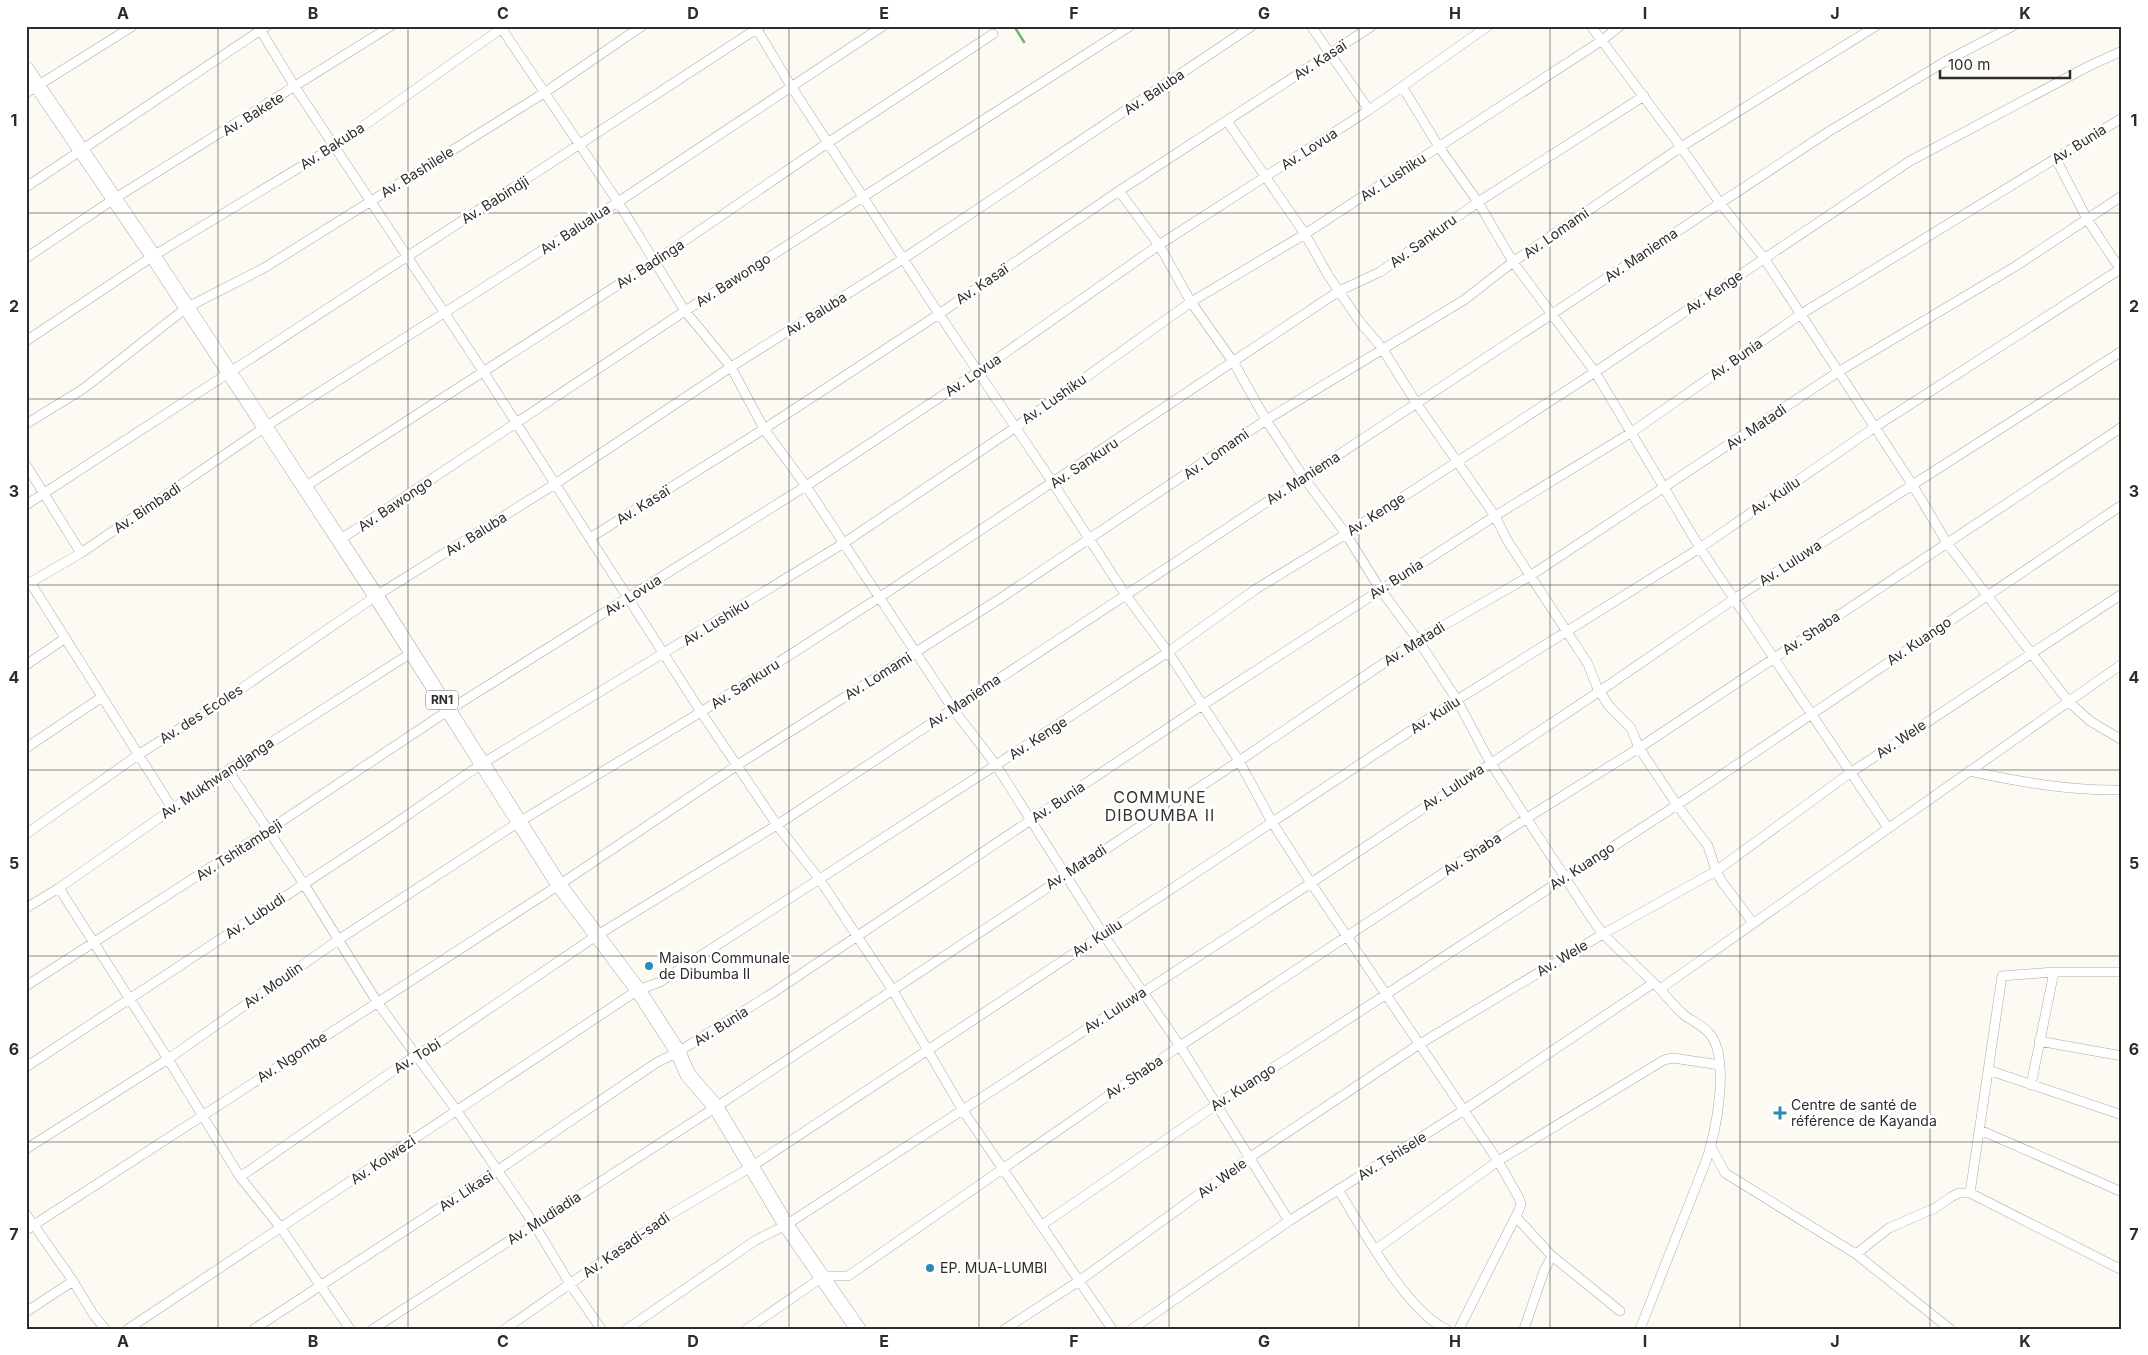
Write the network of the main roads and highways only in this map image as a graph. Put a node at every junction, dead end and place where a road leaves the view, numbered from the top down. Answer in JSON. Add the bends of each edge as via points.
{"nodes":[{"id":1,"x":26,"y":69,"type":"edge"},
{"id":2,"x":32,"y":90,"type":"edge"},
{"id":3,"x":858,"y":1329,"type":"edge"}],
"edges":[{"from":1,"to":2,"type":"highway","number":"RN1"},
{"from":2,"to":3,"type":"highway","number":"RN1","via":[[80,150],[153,256],[376,596],[559,885],[638,990],[678,1052],[688,1075],[716,1107],[786,1225]]}]}
